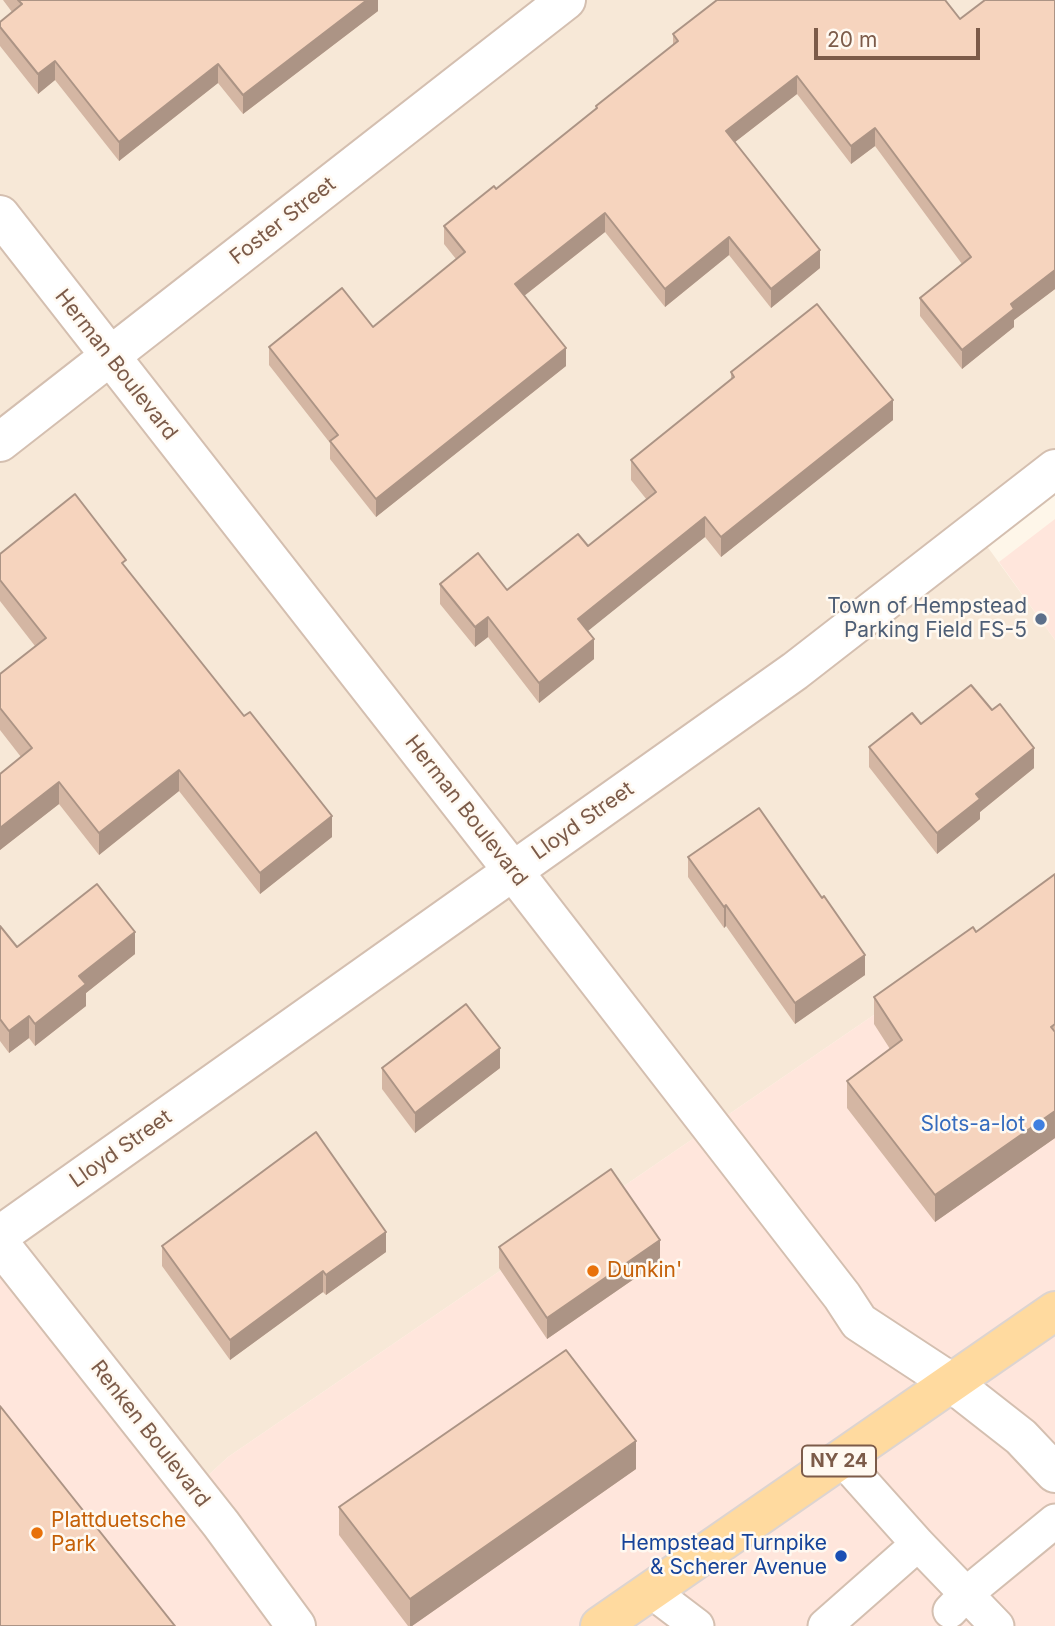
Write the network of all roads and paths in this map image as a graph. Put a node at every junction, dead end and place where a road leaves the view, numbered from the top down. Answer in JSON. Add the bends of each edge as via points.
{"nodes":[{"id":1,"x":566,"y":0,"type":"edge"},
{"id":2,"x":0,"y":215,"type":"edge"},
{"id":3,"x":109,"y":356,"type":"junction"},
{"id":4,"x":0,"y":442,"type":"edge"},
{"id":5,"x":1055,"y":469,"type":"edge"},
{"id":6,"x":513,"y":871,"type":"junction"},
{"id":7,"x":0,"y":1235,"type":"edge"},
{"id":8,"x":0,"y":1244,"type":"edge"},
{"id":9,"x":1055,"y":1311,"type":"edge"},
{"id":10,"x":952,"y":1383,"type":"junction"},
{"id":11,"x":842,"y":1459,"type":"junction"},
{"id":12,"x":1055,"y":1473,"type":"edge"},
{"id":13,"x":1055,"y":1521,"type":"edge"},
{"id":14,"x":918,"y":1544,"type":"junction"},
{"id":15,"x":651,"y":1591,"type":"junction"},
{"id":16,"x":958,"y":1602,"type":"junction"},
{"id":17,"x":296,"y":1626,"type":"edge"},
{"id":18,"x":600,"y":1626,"type":"edge"},
{"id":19,"x":697,"y":1626,"type":"edge"},
{"id":20,"x":825,"y":1626,"type":"edge"},
{"id":21,"x":998,"y":1626,"type":"edge"}],
"edges":[{"from":1,"to":3,"type":"street","name":"Foster Street"},
{"from":2,"to":3,"type":"street","name":"Herman Boulevard"},
{"from":3,"to":4,"type":"street","name":"Foster Street"},
{"from":3,"to":6,"type":"street","name":"Herman Boulevard"},
{"from":5,"to":6,"type":"street","name":"Lloyd Street","via":[[796,671]]},
{"from":6,"to":7,"type":"street","name":"Lloyd Street"},
{"from":6,"to":10,"type":"street","name":"Herman Boulevard","via":[[859,1322]]},
{"from":8,"to":17,"type":"street","name":"Renken Boulevard"},
{"from":9,"to":10,"type":"main road","number":"NY 24"},
{"from":10,"to":11,"type":"main road","number":"NY 24"},
{"from":10,"to":12,"type":"street","name":"Herman Boulevard","via":[[1021,1437]]},
{"from":11,"to":14,"type":"lane"},
{"from":11,"to":15,"type":"main road","number":"NY 24"},
{"from":13,"to":16,"type":"lane"},
{"from":14,"to":16,"type":"lane"},
{"from":14,"to":20,"type":"lane"},
{"from":15,"to":18,"type":"main road","number":"NY 24"},
{"from":15,"to":19,"type":"lane"},
{"from":16,"to":21,"type":"lane"}]}
